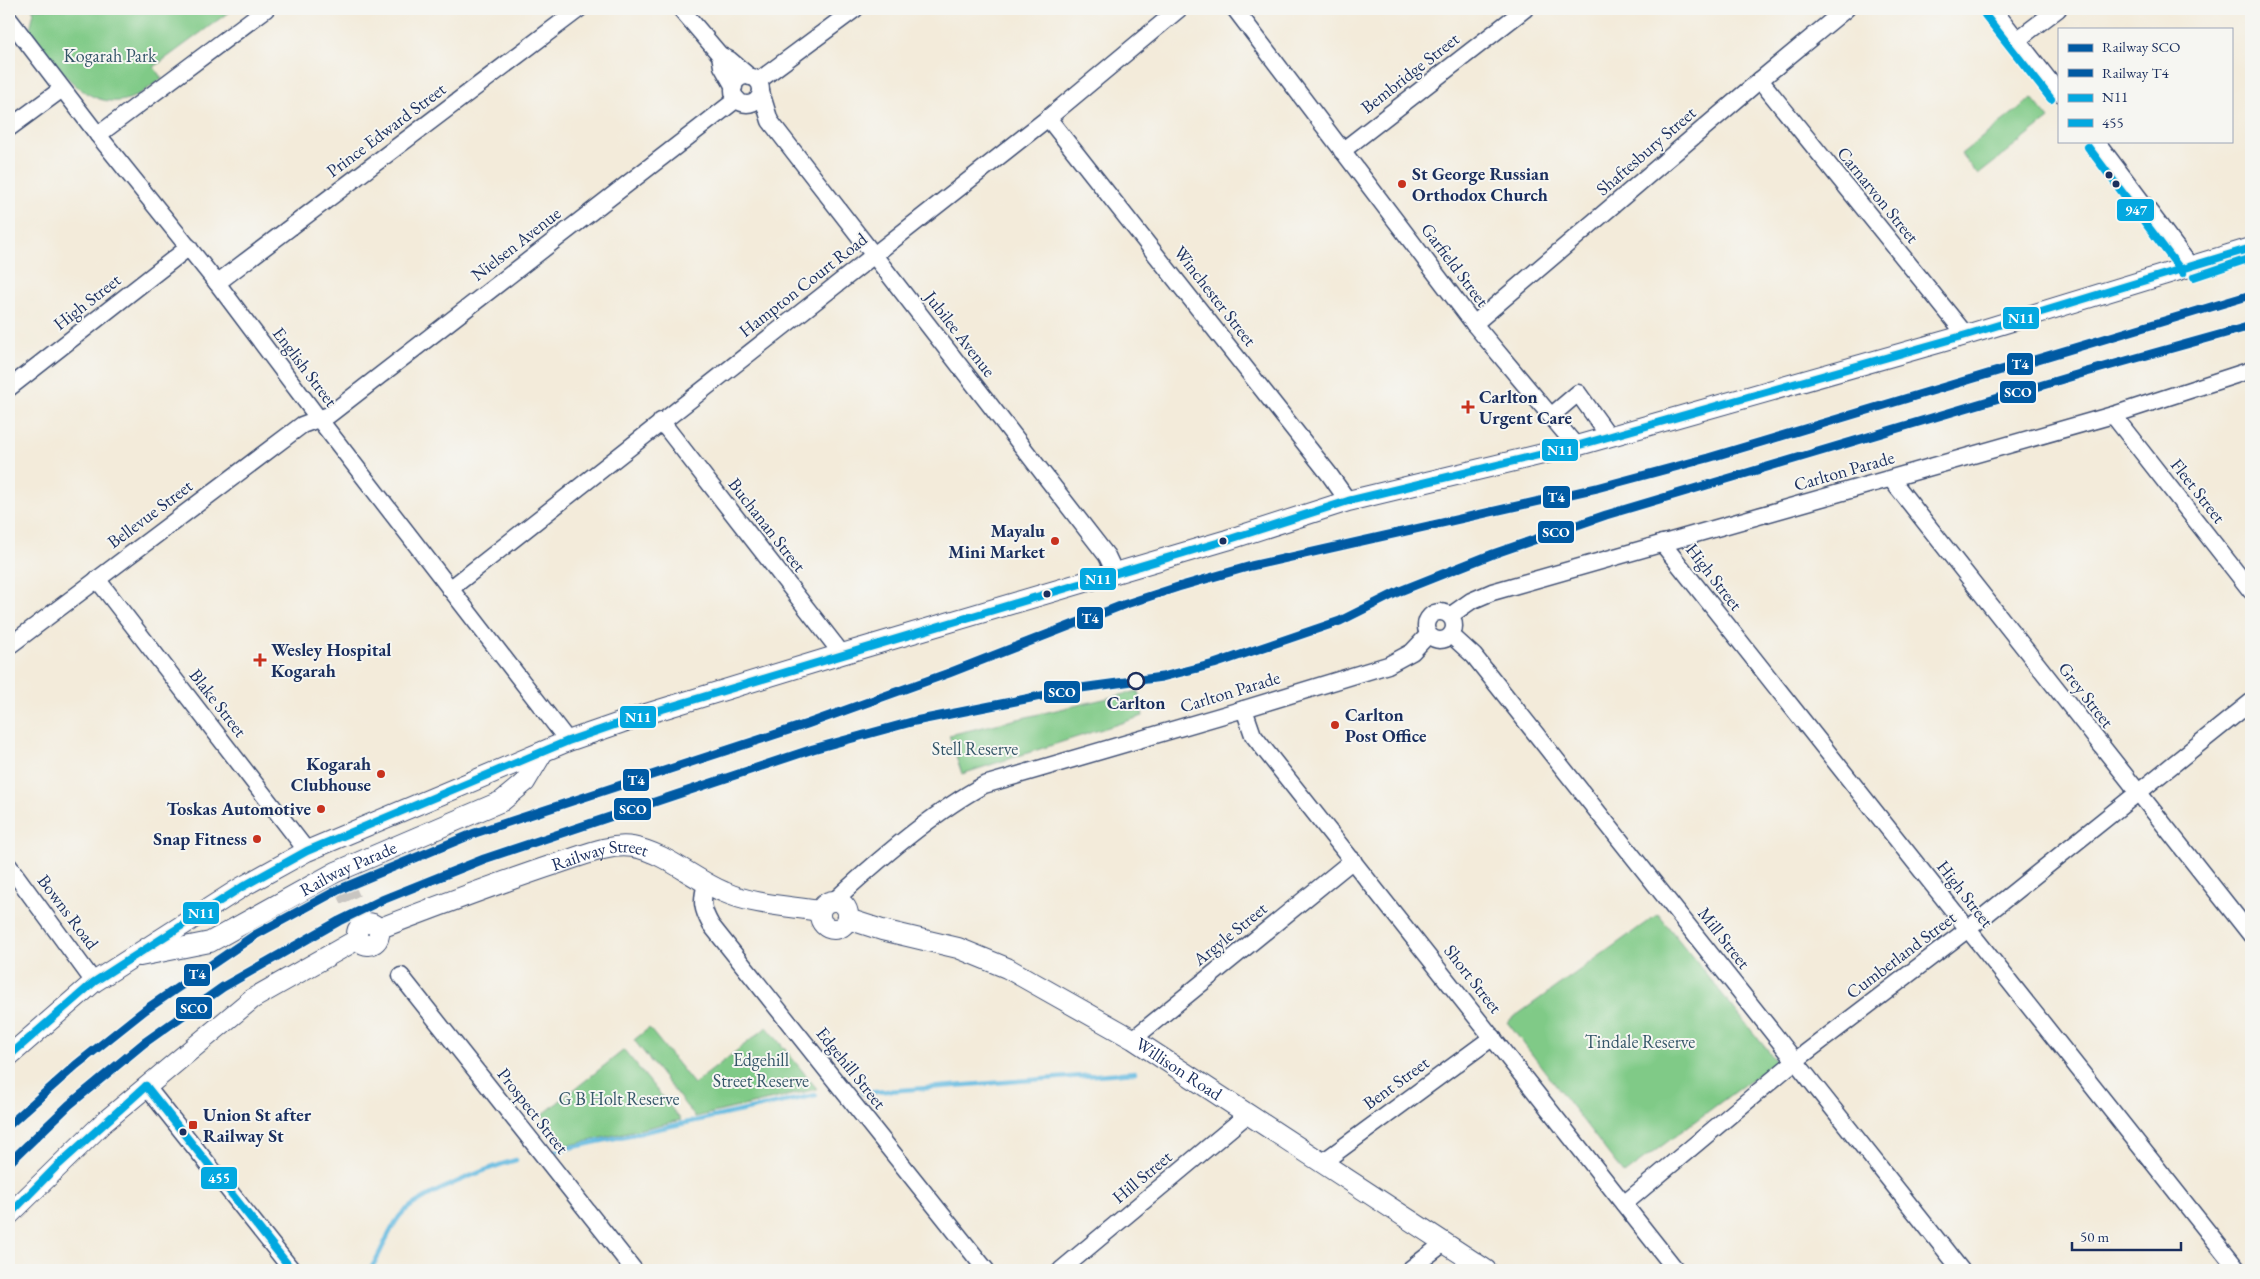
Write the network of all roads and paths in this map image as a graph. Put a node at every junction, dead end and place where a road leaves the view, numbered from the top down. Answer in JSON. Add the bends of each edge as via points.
{"nodes":[{"id":1,"x":266,"y":9,"type":"edge"},
{"id":2,"x":579,"y":9,"type":"edge"},
{"id":3,"x":681,"y":9,"type":"edge"},
{"id":4,"x":855,"y":9,"type":"edge"},
{"id":5,"x":1178,"y":9,"type":"edge"},
{"id":6,"x":1235,"y":9,"type":"edge"},
{"id":7,"x":1525,"y":9,"type":"edge"},
{"id":8,"x":1846,"y":9,"type":"edge"},
{"id":9,"x":1993,"y":9,"type":"edge"},
{"id":10,"x":2058,"y":9,"type":"edge"},
{"id":11,"x":9,"y":19,"type":"edge"},
{"id":12,"x":2017,"y":40,"type":"junction"},
{"id":13,"x":720,"y":55,"type":"junction"},
{"id":14,"x":1760,"y":80,"type":"junction"},
{"id":15,"x":756,"y":83,"type":"junction"},
{"id":16,"x":62,"y":89,"type":"junction"},
{"id":17,"x":2058,"y":93,"type":"edge"},
{"id":18,"x":739,"y":97,"type":"junction"},
{"id":19,"x":1048,"y":118,"type":"junction"},
{"id":20,"x":770,"y":121,"type":"junction"},
{"id":21,"x":9,"y":128,"type":"edge"},
{"id":22,"x":98,"y":135,"type":"junction"},
{"id":23,"x":2097,"y":142,"type":"edge"},
{"id":24,"x":1342,"y":151,"type":"junction"},
{"id":25,"x":189,"y":247,"type":"junction"},
{"id":26,"x":2251,"y":248,"type":"edge"},
{"id":27,"x":874,"y":255,"type":"junction"},
{"id":28,"x":2190,"y":267,"type":"junction"},
{"id":29,"x":217,"y":283,"type":"junction"},
{"id":30,"x":1474,"y":324,"type":"junction"},
{"id":31,"x":1966,"y":335,"type":"junction"},
{"id":32,"x":2251,"y":370,"type":"edge"},
{"id":33,"x":9,"y":388,"type":"edge"},
{"id":34,"x":2113,"y":415,"type":"junction"},
{"id":35,"x":1551,"y":416,"type":"junction"},
{"id":36,"x":319,"y":419,"type":"junction"},
{"id":37,"x":661,"y":421,"type":"junction"},
{"id":38,"x":1610,"y":436,"type":"junction"},
{"id":39,"x":1576,"y":446,"type":"junction"},
{"id":40,"x":1890,"y":479,"type":"junction"},
{"id":41,"x":1348,"y":501,"type":"junction"},
{"id":42,"x":1662,"y":543,"type":"junction"},
{"id":43,"x":1115,"y":573,"type":"junction"},
{"id":44,"x":97,"y":579,"type":"junction"},
{"id":45,"x":450,"y":589,"type":"junction"},
{"id":46,"x":2251,"y":591,"type":"edge"},
{"id":47,"x":1450,"y":615,"type":"junction"},
{"id":48,"x":1428,"y":635,"type":"junction"},
{"id":49,"x":1451,"y":635,"type":"junction"},
{"id":50,"x":9,"y":646,"type":"edge"},
{"id":51,"x":842,"y":654,"type":"junction"},
{"id":52,"x":2251,"y":702,"type":"edge"},
{"id":53,"x":1244,"y":710,"type":"junction"},
{"id":54,"x":568,"y":741,"type":"junction"},
{"id":55,"x":543,"y":752,"type":"junction"},
{"id":56,"x":2138,"y":793,"type":"junction"},
{"id":57,"x":307,"y":851,"type":"junction"},
{"id":58,"x":1353,"y":860,"type":"junction"},
{"id":59,"x":9,"y":866,"type":"edge"},
{"id":60,"x":706,"y":884,"type":"junction"},
{"id":61,"x":828,"y":906,"type":"junction"},
{"id":62,"x":186,"y":921,"type":"junction"},
{"id":63,"x":1968,"y":929,"type":"junction"},
{"id":64,"x":2251,"y":935,"type":"edge"},
{"id":65,"x":221,"y":936,"type":"junction"},
{"id":66,"x":133,"y":957,"type":"junction"},
{"id":67,"x":401,"y":976,"type":"dead end"},
{"id":68,"x":94,"y":982,"type":"junction"},
{"id":69,"x":1493,"y":1037,"type":"junction"},
{"id":70,"x":1133,"y":1039,"type":"junction"},
{"id":71,"x":9,"y":1056,"type":"edge"},
{"id":72,"x":1796,"y":1061,"type":"junction"},
{"id":73,"x":146,"y":1086,"type":"junction"},
{"id":74,"x":1248,"y":1114,"type":"junction"},
{"id":75,"x":1323,"y":1162,"type":"junction"},
{"id":76,"x":1624,"y":1204,"type":"junction"},
{"id":77,"x":9,"y":1215,"type":"edge"},
{"id":78,"x":1444,"y":1243,"type":"junction"},
{"id":79,"x":292,"y":1270,"type":"edge"},
{"id":80,"x":634,"y":1270,"type":"edge"},
{"id":81,"x":986,"y":1270,"type":"edge"},
{"id":82,"x":1061,"y":1270,"type":"edge"},
{"id":83,"x":1409,"y":1270,"type":"edge"},
{"id":84,"x":1486,"y":1270,"type":"edge"},
{"id":85,"x":1676,"y":1270,"type":"edge"},
{"id":86,"x":1961,"y":1270,"type":"edge"},
{"id":87,"x":2238,"y":1270,"type":"edge"}],
"edges":[{"from":1,"to":22,"type":"street"},
{"from":2,"to":29,"type":"street","name":"Prince Edward Street"},
{"from":3,"to":13,"type":"street","name":"Jubilee Avenue"},
{"from":4,"to":15,"type":"street"},
{"from":5,"to":19,"type":"street","name":"Hampton Court Road"},
{"from":6,"to":24,"type":"street","name":"Garfield Street"},
{"from":7,"to":24,"type":"street","name":"Bembridge Street"},
{"from":8,"to":14,"type":"street","name":"Shaftesbury Street"},
{"from":9,"to":12,"type":"street"},
{"from":10,"to":12,"type":"street"},
{"from":11,"to":16,"type":"street","name":"English Street"},
{"from":12,"to":17,"type":"street"},
{"from":13,"to":15,"type":"street","name":"Jubilee Avenue"},
{"from":13,"to":18,"type":"street","name":"Jubilee Avenue","via":[[722,66]]},
{"from":14,"to":30,"type":"street","name":"Shaftesbury Street"},
{"from":14,"to":31,"type":"street","name":"Carnarvon Street"},
{"from":15,"to":18,"type":"street","via":[[738,80]]},
{"from":15,"to":18,"type":"street","via":[[758,100]]},
{"from":15,"to":20,"type":"street","name":"Jubilee Avenue"},
{"from":16,"to":21,"type":"street"},
{"from":16,"to":22,"type":"street","name":"English Street"},
{"from":18,"to":20,"type":"street","name":"Jubilee Avenue","via":[[759,116]]},
{"from":18,"to":36,"type":"street","name":"Nielsen Avenue"},
{"from":19,"to":27,"type":"street","name":"Hampton Court Road"},
{"from":19,"to":41,"type":"street","name":"Winchester Street"},
{"from":20,"to":27,"type":"street","name":"Jubilee Avenue"},
{"from":22,"to":25,"type":"street","name":"English Street"},
{"from":23,"to":28,"type":"street"},
{"from":24,"to":30,"type":"street","name":"Garfield Street"},
{"from":25,"to":29,"type":"street","name":"English Street"},
{"from":25,"to":33,"type":"street","name":"High Street"},
{"from":26,"to":28,"type":"main road","name":"Railway Parade"},
{"from":27,"to":37,"type":"street","name":"Hampton Court Road"},
{"from":27,"to":43,"type":"street","name":"Jubilee Avenue","via":[[1107,556]]},
{"from":28,"to":31,"type":"main road","name":"Railway Parade"},
{"from":29,"to":36,"type":"street","name":"English Street"},
{"from":30,"to":35,"type":"street","name":"Garfield Street"},
{"from":31,"to":38,"type":"main road","name":"Railway Parade"},
{"from":32,"to":34,"type":"street","name":"Carlton Parade"},
{"from":34,"to":40,"type":"street","name":"Carlton Parade"},
{"from":34,"to":46,"type":"street","name":"Fleet Street"},
{"from":35,"to":38,"type":"street","via":[[1578,393]]},
{"from":35,"to":39,"type":"street","name":"Garfield Street"},
{"from":36,"to":44,"type":"street","name":"Bellevue Street","via":[[302,425]]},
{"from":36,"to":45,"type":"street","name":"English Street"},
{"from":37,"to":45,"type":"street","name":"Hampton Court Road"},
{"from":37,"to":51,"type":"street","name":"Buchanan Street"},
{"from":38,"to":39,"type":"main road","name":"Railway Parade"},
{"from":39,"to":41,"type":"main road","name":"Railway Parade"},
{"from":40,"to":42,"type":"street","name":"Carlton Parade"},
{"from":40,"to":56,"type":"street","name":"Grey Street"},
{"from":41,"to":43,"type":"main road","name":"Railway Parade"},
{"from":42,"to":47,"type":"street","name":"Carlton Parade","via":[[1492,592]]},
{"from":42,"to":63,"type":"street","name":"High Street"},
{"from":43,"to":51,"type":"main road","name":"Railway Parade"},
{"from":44,"to":50,"type":"street","name":"Bellevue Street"},
{"from":44,"to":57,"type":"street","name":"Blake Street"},
{"from":45,"to":54,"type":"street","name":"English Street"},
{"from":47,"to":48,"type":"street","via":[[1434,614],[1428,620]]},
{"from":47,"to":49,"type":"street","via":[[1455,624]]},
{"from":48,"to":49,"type":"street","via":[[1442,639]]},
{"from":48,"to":53,"type":"street","name":"Carlton Parade","via":[[1412,652],[1388,665]]},
{"from":49,"to":72,"type":"street","name":"Mill Street","via":[[1474,656]]},
{"from":51,"to":54,"type":"main road","name":"Railway Parade"},
{"from":52,"to":56,"type":"street","name":"Cumberland Street"},
{"from":53,"to":58,"type":"street","name":"Short Street","via":[[1253,734]]},
{"from":53,"to":61,"type":"street","name":"Carlton Parade","via":[[984,785],[962,797],[886,855]]},
{"from":54,"to":55,"type":"main road","name":"Railway Parade"},
{"from":55,"to":57,"type":"main road","name":"Railway Parade"},
{"from":55,"to":65,"type":"main road","name":"Railway Parade","via":[[526,782],[502,801]]},
{"from":56,"to":63,"type":"street","name":"Cumberland Street"},
{"from":56,"to":64,"type":"street","name":"Grey Street"},
{"from":57,"to":62,"type":"main road","name":"Railway Parade"},
{"from":58,"to":69,"type":"street","name":"Short Street"},
{"from":58,"to":70,"type":"street","name":"Argyle Street"},
{"from":59,"to":68,"type":"street","name":"Bowns Road"},
{"from":60,"to":61,"type":"main road","name":"Railway Street","via":[[725,893],[762,902]]},
{"from":60,"to":73,"type":"main road","name":"Railway Street","via":[[649,851],[631,846],[609,848],[365,928],[252,999]]},
{"from":60,"to":81,"type":"street","name":"Edgehill Street","via":[[703,910],[711,924]]},
{"from":61,"to":70,"type":"main road","name":"Willison Road","via":[[846,907],[848,919],[958,948],[1007,968]]},
{"from":62,"to":65,"type":"main road","via":[[198,938]]},
{"from":62,"to":66,"type":"main road","name":"Railway Parade"},
{"from":63,"to":72,"type":"street","name":"Cumberland Street"},
{"from":63,"to":87,"type":"street","name":"High Street"},
{"from":65,"to":66,"type":"main road","name":"Railway Parade","via":[[200,945]]},
{"from":66,"to":68,"type":"main road","name":"Railway Parade"},
{"from":67,"to":80,"type":"street","name":"Prospect Street"},
{"from":68,"to":71,"type":"main road","name":"Railway Parade"},
{"from":69,"to":75,"type":"street","name":"Bent Street"},
{"from":69,"to":76,"type":"street","name":"Short Street"},
{"from":70,"to":74,"type":"main road","name":"Willison Road"},
{"from":72,"to":76,"type":"street","name":"Cumberland Street"},
{"from":72,"to":86,"type":"street","name":"Mill Street"},
{"from":73,"to":77,"type":"main road","name":"Railway Street","via":[[56,1167]]},
{"from":73,"to":79,"type":"street"},
{"from":74,"to":75,"type":"main road","name":"Willison Road"},
{"from":74,"to":82,"type":"street","name":"Hill Street"},
{"from":75,"to":78,"type":"main road","name":"Willison Road"},
{"from":76,"to":85,"type":"street","name":"Short Street"},
{"from":78,"to":83,"type":"street"},
{"from":78,"to":84,"type":"main road","name":"Willison Road"}]}
